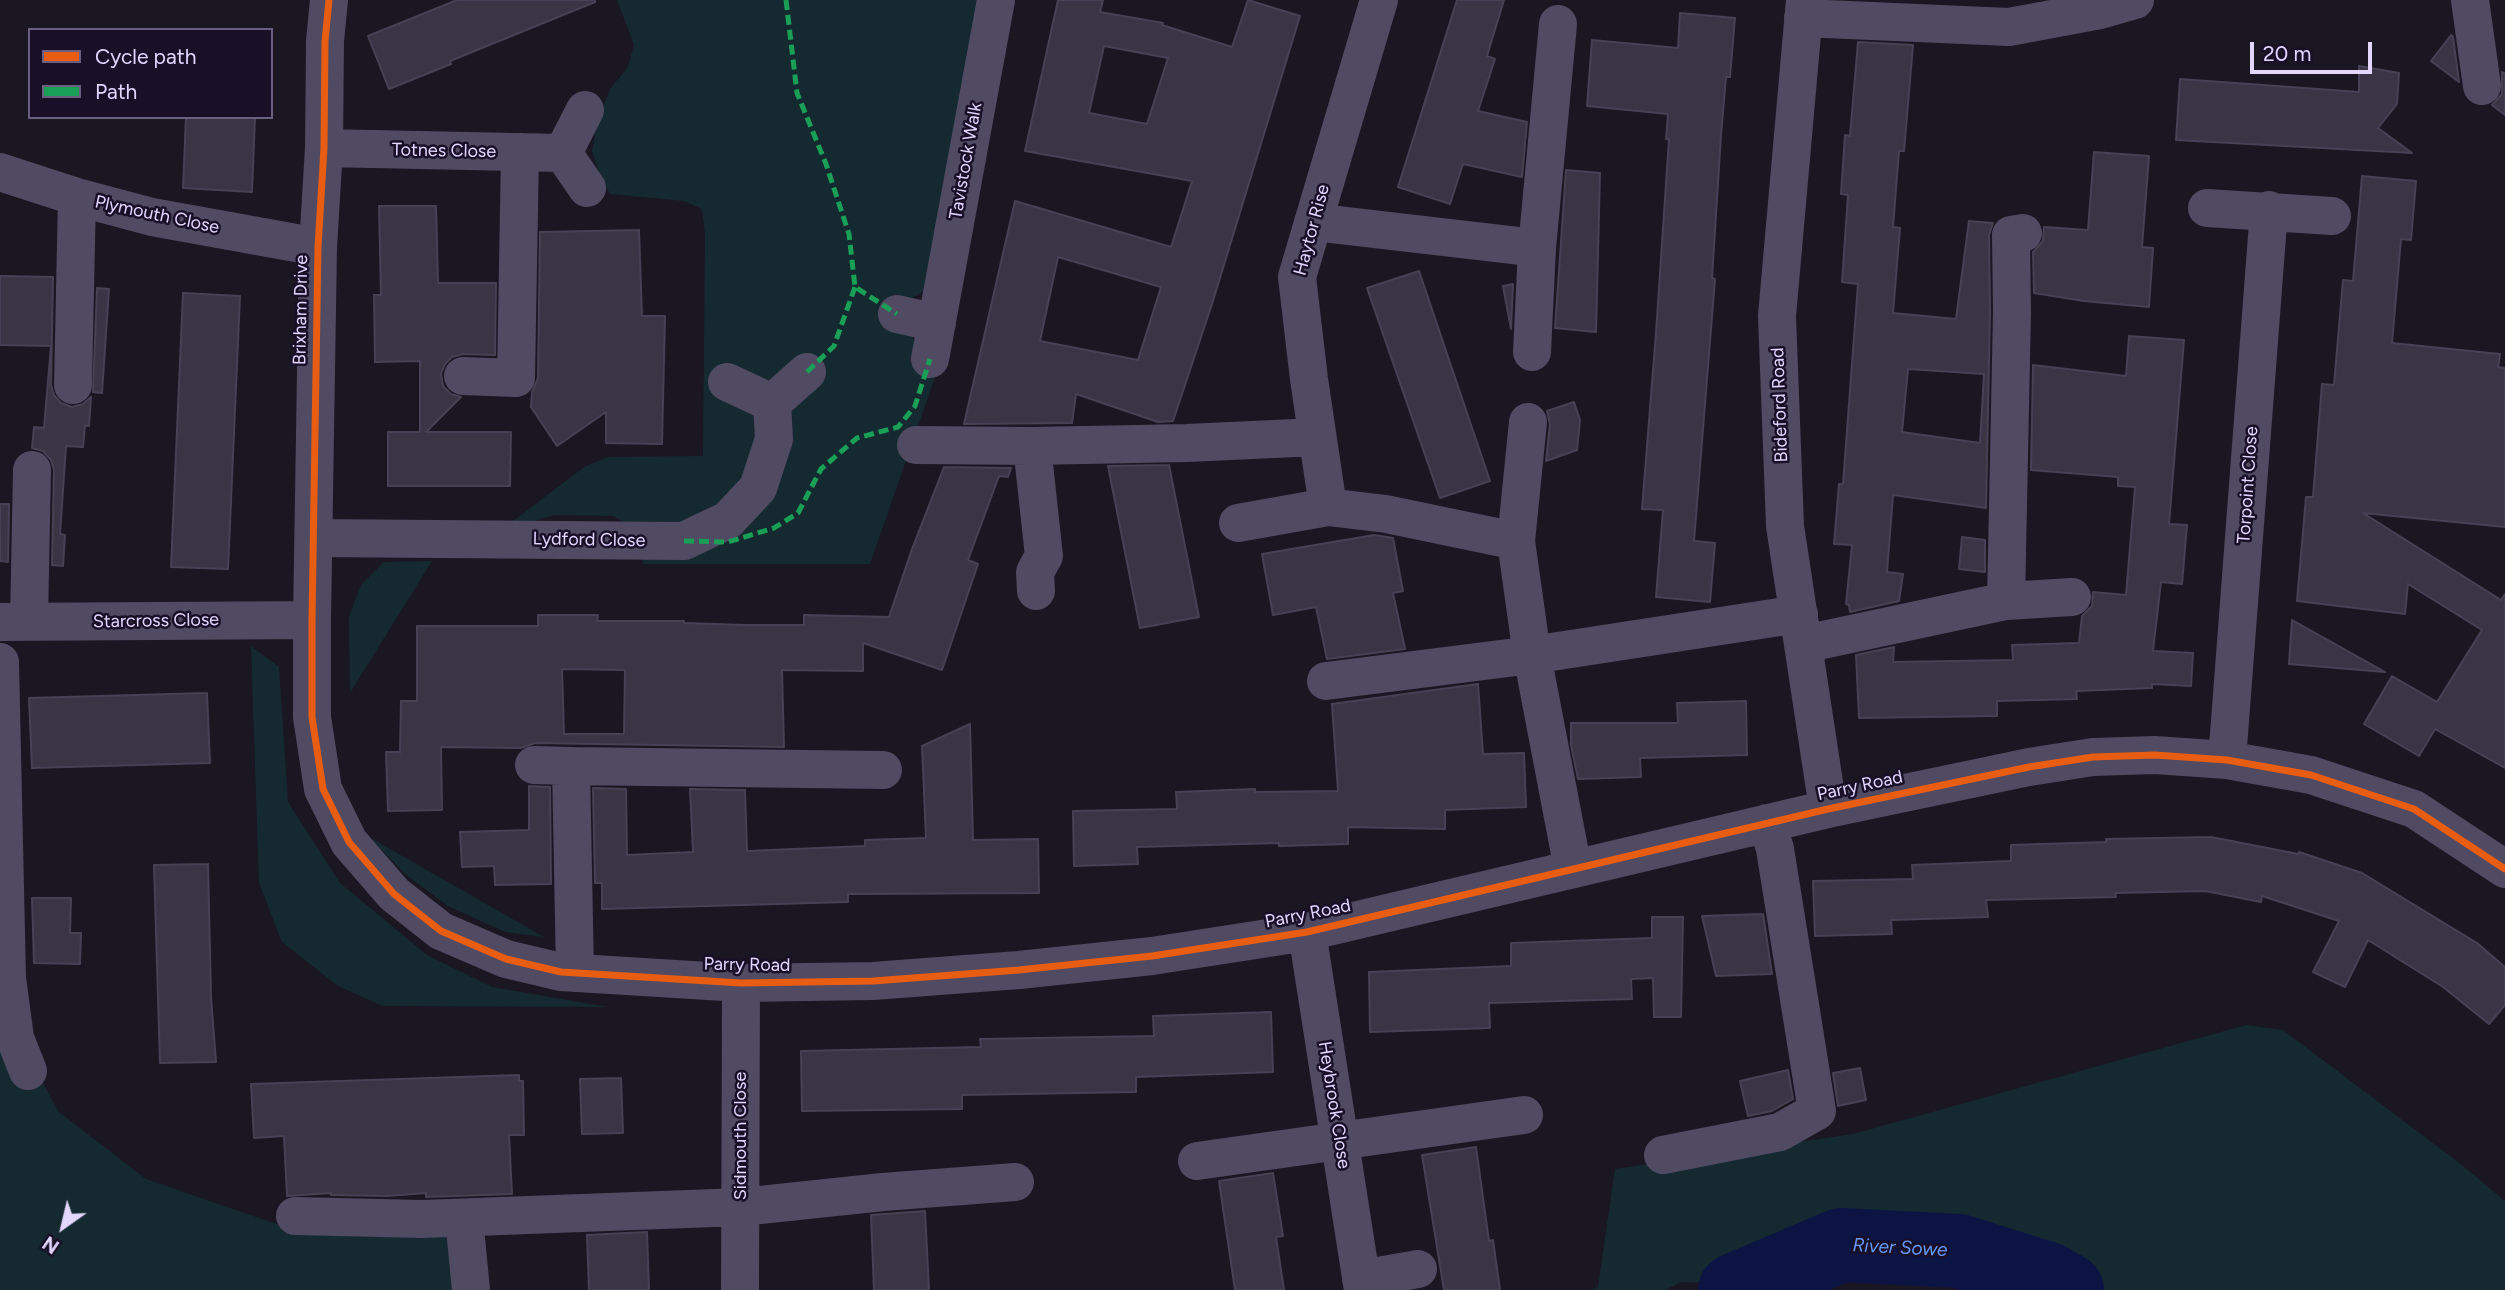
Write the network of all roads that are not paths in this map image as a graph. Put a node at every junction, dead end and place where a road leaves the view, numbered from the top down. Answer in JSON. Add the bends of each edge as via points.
{"nodes":[{"id":1,"x":329,"y":0,"type":"edge"},
{"id":2,"x":996,"y":0,"type":"edge"},
{"id":3,"x":1379,"y":0,"type":"edge"},
{"id":4,"x":2136,"y":0,"type":"edge"},
{"id":5,"x":2470,"y":0,"type":"edge"},
{"id":6,"x":1804,"y":9,"type":"edge"},
{"id":7,"x":1558,"y":24,"type":"dead end"},
{"id":8,"x":2482,"y":86,"type":"dead end"},
{"id":9,"x":585,"y":110,"type":"dead end"},
{"id":10,"x":324,"y":148,"type":"junction"},
{"id":11,"x":520,"y":152,"type":"junction"},
{"id":12,"x":563,"y":153,"type":"junction"},
{"id":13,"x":0,"y":172,"type":"edge"},
{"id":14,"x":587,"y":188,"type":"dead end"},
{"id":15,"x":77,"y":197,"type":"junction"},
{"id":16,"x":2207,"y":208,"type":"dead end"},
{"id":17,"x":2269,"y":211,"type":"junction"},
{"id":18,"x":2332,"y":216,"type":"dead end"},
{"id":19,"x":1314,"y":222,"type":"junction"},
{"id":20,"x":2023,"y":233,"type":"dead end"},
{"id":21,"x":318,"y":247,"type":"junction"},
{"id":22,"x":1537,"y":248,"type":"junction"},
{"id":23,"x":897,"y":314,"type":"dead end"},
{"id":24,"x":1532,"y":352,"type":"dead end"},
{"id":25,"x":807,"y":372,"type":"dead end"},
{"id":26,"x":463,"y":376,"type":"dead end"},
{"id":27,"x":727,"y":382,"type":"dead end"},
{"id":28,"x":73,"y":385,"type":"dead end"},
{"id":29,"x":772,"y":403,"type":"junction"},
{"id":30,"x":1528,"y":422,"type":"dead end"},
{"id":31,"x":1317,"y":437,"type":"junction"},
{"id":32,"x":915,"y":445,"type":"dead end"},
{"id":33,"x":1032,"y":446,"type":"junction"},
{"id":34,"x":32,"y":470,"type":"dead end"},
{"id":35,"x":1328,"y":508,"type":"junction"},
{"id":36,"x":1238,"y":523,"type":"dead end"},
{"id":37,"x":314,"y":538,"type":"junction"},
{"id":38,"x":1516,"y":541,"type":"junction"},
{"id":39,"x":1036,"y":591,"type":"dead end"},
{"id":40,"x":2072,"y":597,"type":"dead end"},
{"id":41,"x":2006,"y":601,"type":"junction"},
{"id":42,"x":312,"y":620,"type":"junction"},
{"id":43,"x":14,"y":622,"type":"edge"},
{"id":44,"x":1801,"y":629,"type":"junction"},
{"id":45,"x":1532,"y":655,"type":"junction"},
{"id":46,"x":0,"y":662,"type":"edge"},
{"id":47,"x":1325,"y":681,"type":"dead end"},
{"id":48,"x":2227,"y":760,"type":"junction"},
{"id":49,"x":883,"y":770,"type":"dead end"},
{"id":50,"x":1828,"y":809,"type":"junction"},
{"id":51,"x":1767,"y":823,"type":"junction"},
{"id":52,"x":1573,"y":869,"type":"junction"},
{"id":53,"x":2505,"y":869,"type":"edge"},
{"id":54,"x":1307,"y":932,"type":"junction"},
{"id":55,"x":575,"y":973,"type":"junction"},
{"id":56,"x":741,"y":983,"type":"junction"},
{"id":57,"x":28,"y":1071,"type":"dead end"},
{"id":58,"x":1524,"y":1115,"type":"dead end"},
{"id":59,"x":1340,"y":1143,"type":"junction"},
{"id":60,"x":1662,"y":1155,"type":"dead end"},
{"id":61,"x":1197,"y":1161,"type":"dead end"},
{"id":62,"x":1015,"y":1182,"type":"dead end"},
{"id":63,"x":741,"y":1207,"type":"junction"},
{"id":64,"x":295,"y":1216,"type":"dead end"},
{"id":65,"x":464,"y":1218,"type":"junction"},
{"id":66,"x":1418,"y":1269,"type":"dead end"},
{"id":67,"x":1362,"y":1284,"type":"edge"},
{"id":68,"x":471,"y":1290,"type":"edge"},
{"id":69,"x":740,"y":1290,"type":"edge"}],
"edges":[{"from":1,"to":10,"type":"street","name":"Brixham Drive"},
{"from":2,"to":23,"type":"street","name":"Tavistock Walk","via":[[933,341]]},
{"from":3,"to":19,"type":"street","name":"Haytor Rise"},
{"from":4,"to":6,"type":"street","via":[[2008,27]]},
{"from":5,"to":8,"type":"street"},
{"from":6,"to":44,"type":"street","name":"Bideford Road","via":[[1777,316],[1785,526]]},
{"from":7,"to":22,"type":"street"},
{"from":9,"to":12,"type":"street"},
{"from":10,"to":11,"type":"street","name":"Totnes Close"},
{"from":10,"to":21,"type":"street","name":"Brixham Drive"},
{"from":11,"to":12,"type":"street","name":"Totnes Close"},
{"from":11,"to":26,"type":"street","via":[[516,378]]},
{"from":12,"to":14,"type":"street"},
{"from":13,"to":15,"type":"street","name":"Plymouth Close"},
{"from":15,"to":21,"type":"street","name":"Plymouth Close","via":[[152,217]]},
{"from":15,"to":28,"type":"street"},
{"from":16,"to":17,"type":"street"},
{"from":17,"to":18,"type":"street"},
{"from":17,"to":48,"type":"street","name":"Torpoint Close"},
{"from":19,"to":22,"type":"street"},
{"from":19,"to":31,"type":"street","name":"Haytor Rise","via":[[1297,277]]},
{"from":20,"to":41,"type":"street","via":[[2011,235]]},
{"from":21,"to":37,"type":"street","name":"Brixham Drive"},
{"from":22,"to":24,"type":"street"},
{"from":25,"to":29,"type":"street"},
{"from":27,"to":29,"type":"street"},
{"from":29,"to":37,"type":"street","name":"Lydford Close","via":[[774,439],[758,488],[728,520],[684,541]]},
{"from":30,"to":38,"type":"street"},
{"from":31,"to":33,"type":"street"},
{"from":31,"to":35,"type":"street","name":"Haytor Rise"},
{"from":32,"to":33,"type":"street"},
{"from":33,"to":39,"type":"street","via":[[1044,556],[1035,572]]},
{"from":34,"to":43,"type":"street"},
{"from":35,"to":36,"type":"street"},
{"from":35,"to":38,"type":"street","via":[[1386,514]]},
{"from":37,"to":42,"type":"street","name":"Brixham Drive"},
{"from":38,"to":45,"type":"street"},
{"from":40,"to":41,"type":"street"},
{"from":41,"to":44,"type":"street"},
{"from":42,"to":43,"type":"street","name":"Starcross Close"},
{"from":42,"to":55,"type":"street","name":"Parry Road","via":[[312,718],[323,789],[349,842],[394,894],[441,930],[506,959]]},
{"from":44,"to":45,"type":"street"},
{"from":44,"to":50,"type":"street","name":"Bideford Road"},
{"from":45,"to":47,"type":"street"},
{"from":45,"to":52,"type":"street"},
{"from":46,"to":57,"type":"street","via":[[7,978],[15,1038]]},
{"from":48,"to":50,"type":"street","name":"Parry Road","via":[[2093,757]]},
{"from":48,"to":53,"type":"street","name":"Parry Road","via":[[2311,775],[2414,809]]},
{"from":49,"to":55,"type":"street","via":[[552,765]]},
{"from":50,"to":51,"type":"street","name":"Parry Road"},
{"from":51,"to":52,"type":"street","name":"Parry Road"},
{"from":51,"to":60,"type":"street","via":[[1817,1111],[1780,1132]]},
{"from":52,"to":54,"type":"street","name":"Parry Road"},
{"from":54,"to":56,"type":"street","name":"Parry Road","via":[[1152,956],[1019,970],[873,981]]},
{"from":54,"to":59,"type":"street","name":"Heybrook Close"},
{"from":55,"to":56,"type":"street","name":"Parry Road"},
{"from":56,"to":63,"type":"street","name":"Sidmouth Close"},
{"from":58,"to":59,"type":"street"},
{"from":59,"to":61,"type":"street"},
{"from":59,"to":67,"type":"street","name":"Heybrook Close"},
{"from":62,"to":63,"type":"street"},
{"from":63,"to":65,"type":"street"},
{"from":63,"to":69,"type":"street","name":"Sidmouth Close"},
{"from":64,"to":65,"type":"street"},
{"from":65,"to":68,"type":"street"},
{"from":66,"to":67,"type":"street","name":"Heybrook Close"}]}
